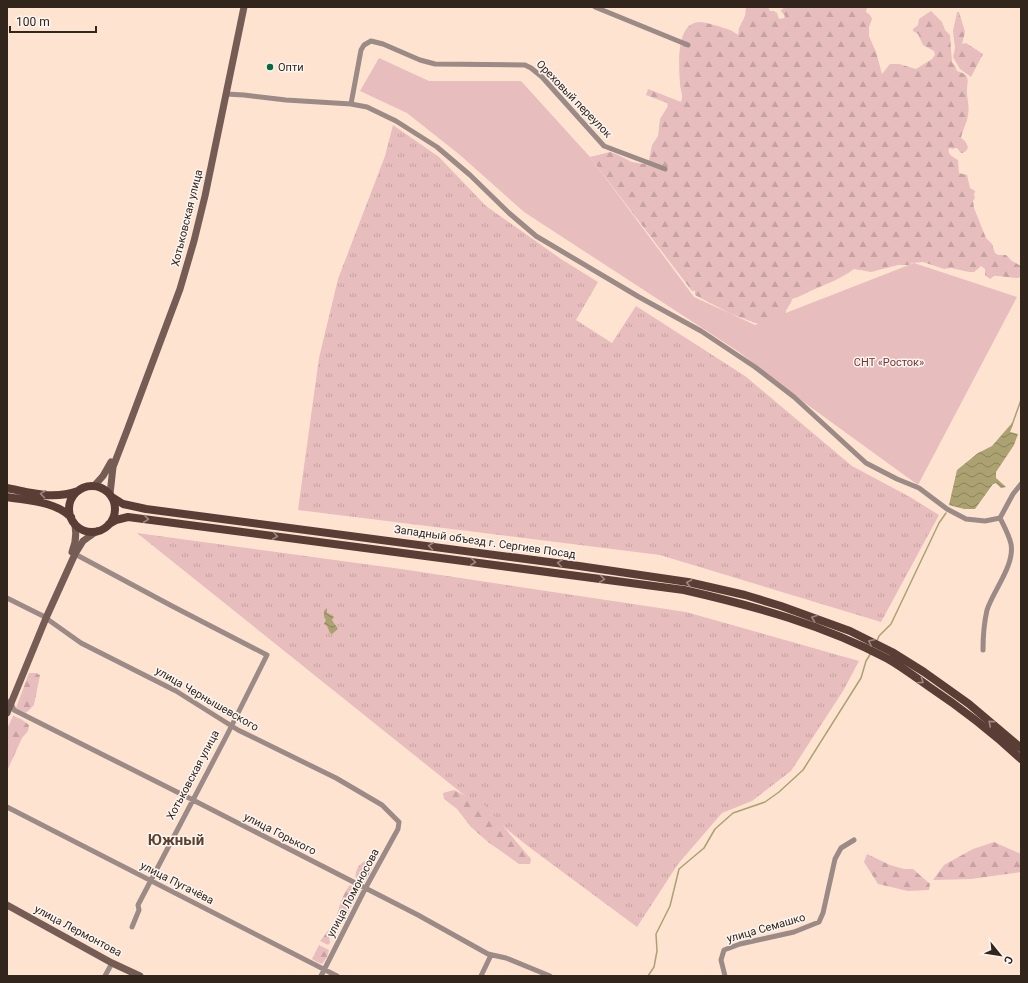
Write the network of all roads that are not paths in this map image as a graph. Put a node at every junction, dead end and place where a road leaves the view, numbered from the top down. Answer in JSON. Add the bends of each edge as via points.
{"nodes":[{"id":1,"x":244,"y":7,"type":"edge"},
{"id":2,"x":595,"y":7,"type":"edge"},
{"id":3,"x":688,"y":45,"type":"dead end"},
{"id":4,"x":226,"y":94,"type":"junction"},
{"id":5,"x":350,"y":104,"type":"junction"},
{"id":6,"x":665,"y":169,"type":"dead end"},
{"id":7,"x":128,"y":428,"type":"junction"},
{"id":8,"x":1021,"y":484,"type":"edge"},
{"id":9,"x":94,"y":486,"type":"junction"},
{"id":10,"x":7,"y":488,"type":"edge"},
{"id":11,"x":78,"y":490,"type":"junction"},
{"id":12,"x":111,"y":495,"type":"junction"},
{"id":13,"x":7,"y":497,"type":"edge"},
{"id":14,"x":1000,"y":518,"type":"junction"},
{"id":15,"x":72,"y":520,"type":"junction"},
{"id":16,"x":109,"y":524,"type":"junction"},
{"id":17,"x":97,"y":531,"type":"junction"},
{"id":18,"x":75,"y":554,"type":"junction"},
{"id":19,"x":66,"y":574,"type":"junction"},
{"id":20,"x":7,"y":598,"type":"edge"},
{"id":21,"x":46,"y":618,"type":"junction"},
{"id":22,"x":848,"y":635,"type":"junction"},
{"id":23,"x":983,"y":650,"type":"dead end"},
{"id":24,"x":890,"y":656,"type":"junction"},
{"id":25,"x":9,"y":702,"type":"edge"},
{"id":26,"x":7,"y":713,"type":"edge"},
{"id":27,"x":231,"y":726,"type":"junction"},
{"id":28,"x":1021,"y":748,"type":"edge"},
{"id":29,"x":1021,"y":759,"type":"edge"},
{"id":30,"x":193,"y":800,"type":"junction"},
{"id":31,"x":7,"y":807,"type":"edge"},
{"id":32,"x":396,"y":819,"type":"joint"},
{"id":33,"x":854,"y":840,"type":"dead end"},
{"id":34,"x":150,"y":881,"type":"junction"},
{"id":35,"x":365,"y":889,"type":"junction"},
{"id":36,"x":7,"y":905,"type":"edge"},
{"id":37,"x":132,"y":927,"type":"dead end"},
{"id":38,"x":491,"y":955,"type":"junction"},
{"id":39,"x":112,"y":962,"type":"junction"},
{"id":40,"x":324,"y":969,"type":"junction"},
{"id":41,"x":105,"y":976,"type":"edge"},
{"id":42,"x":140,"y":976,"type":"edge"},
{"id":43,"x":321,"y":976,"type":"edge"},
{"id":44,"x":337,"y":976,"type":"edge"},
{"id":45,"x":481,"y":976,"type":"edge"},
{"id":46,"x":550,"y":976,"type":"edge"},
{"id":47,"x":726,"y":976,"type":"edge"}],
"edges":[{"from":1,"to":4,"type":"main road","name":"Хотьковская улица"},
{"from":2,"to":3,"type":"street"},
{"from":4,"to":5,"type":"street"},
{"from":4,"to":7,"type":"main road","name":"Хотьковская улица","via":[[205,196],[182,282]]},
{"from":5,"to":6,"type":"street","name":"Ореховый переулок","via":[[361,50],[371,41],[434,64],[525,65],[542,76],[604,146]]},
{"from":5,"to":14,"type":"street","via":[[367,107],[396,121],[437,147],[536,236],[701,331],[755,367],[794,397],[866,463],[919,488],[947,509],[966,519],[985,521]]},
{"from":7,"to":9,"type":"main road","via":[[108,469]]},
{"from":7,"to":12,"type":"main road","via":[[111,470]]},
{"from":8,"to":14,"type":"street"},
{"from":9,"to":11,"type":"main road"},
{"from":9,"to":12,"type":"main road"},
{"from":11,"to":10,"type":"main road","one_way":true,"via":[[52,496]]},
{"from":11,"to":15,"type":"main road","via":[[70,503]]},
{"from":12,"to":16,"type":"main road","via":[[115,513]]},
{"from":22,"to":12,"type":"main road","name":"Западный объезд г. Сергиев Посад","one_way":true,"via":[[781,606],[688,582],[146,509],[124,504]]},
{"from":13,"to":15,"type":"main road","via":[[59,508]]},
{"from":14,"to":23,"type":"street","via":[[1011,544],[1010,556],[988,610]]},
{"from":15,"to":17,"type":"main road","via":[[86,531]]},
{"from":15,"to":19,"type":"main road","via":[[76,528],[76,538]]},
{"from":16,"to":17,"type":"main road"},
{"from":16,"to":22,"type":"main road","name":"Западный объезд г. Сергиев Посад","one_way":true,"via":[[128,517],[684,590],[740,603]]},
{"from":17,"to":18,"type":"main road","via":[[83,541]]},
{"from":18,"to":19,"type":"main road"},
{"from":18,"to":27,"type":"street","name":"Хотьковская улица","via":[[267,655]]},
{"from":19,"to":21,"type":"main road"},
{"from":20,"to":21,"type":"street","name":"улица Чернышевского"},
{"from":21,"to":25,"type":"main road"},
{"from":21,"to":27,"type":"street","name":"улица Чернышевского","via":[[81,643],[176,691]]},
{"from":22,"to":24,"type":"main road"},
{"from":28,"to":24,"type":"main road","one_way":true,"via":[[969,704],[924,672]]},
{"from":24,"to":29,"type":"main road","one_way":true,"via":[[964,711]]},
{"from":25,"to":26,"type":"main road"},
{"from":25,"to":30,"type":"street","name":"улица Горького","via":[[14,710]]},
{"from":27,"to":30,"type":"street","name":"Хотьковская улица"},
{"from":27,"to":32,"type":"street","name":"улица Чернышевского","via":[[336,778],[382,805]]},
{"from":30,"to":34,"type":"street","name":"Хотьковская улица"},
{"from":30,"to":35,"type":"street","name":"улица Горького"},
{"from":31,"to":34,"type":"street","name":"улица Пугачёва"},
{"from":32,"to":35,"type":"street","name":"улица Ломоносова","via":[[399,822],[398,829]]},
{"from":33,"to":47,"type":"street","name":"улица Семашко","via":[[841,848],[835,859],[819,922],[794,932],[724,950],[721,960]]},
{"from":34,"to":37,"type":"street","name":"Хотьковская улица","via":[[138,905],[139,910]]},
{"from":34,"to":40,"type":"street","name":"улица Пугачёва"},
{"from":35,"to":38,"type":"street","name":"улица Горького"},
{"from":35,"to":40,"type":"street","name":"улица Ломоносова"},
{"from":36,"to":39,"type":"main road","name":"улица Лермонтова"},
{"from":38,"to":45,"type":"street"},
{"from":38,"to":46,"type":"street","name":"улица Горького","via":[[506,958]]},
{"from":39,"to":41,"type":"street"},
{"from":39,"to":42,"type":"main road","name":"улица Лермонтова"},
{"from":40,"to":43,"type":"street","name":"улица Ломоносова"},
{"from":40,"to":44,"type":"street","name":"улица Пугачёва"}]}
